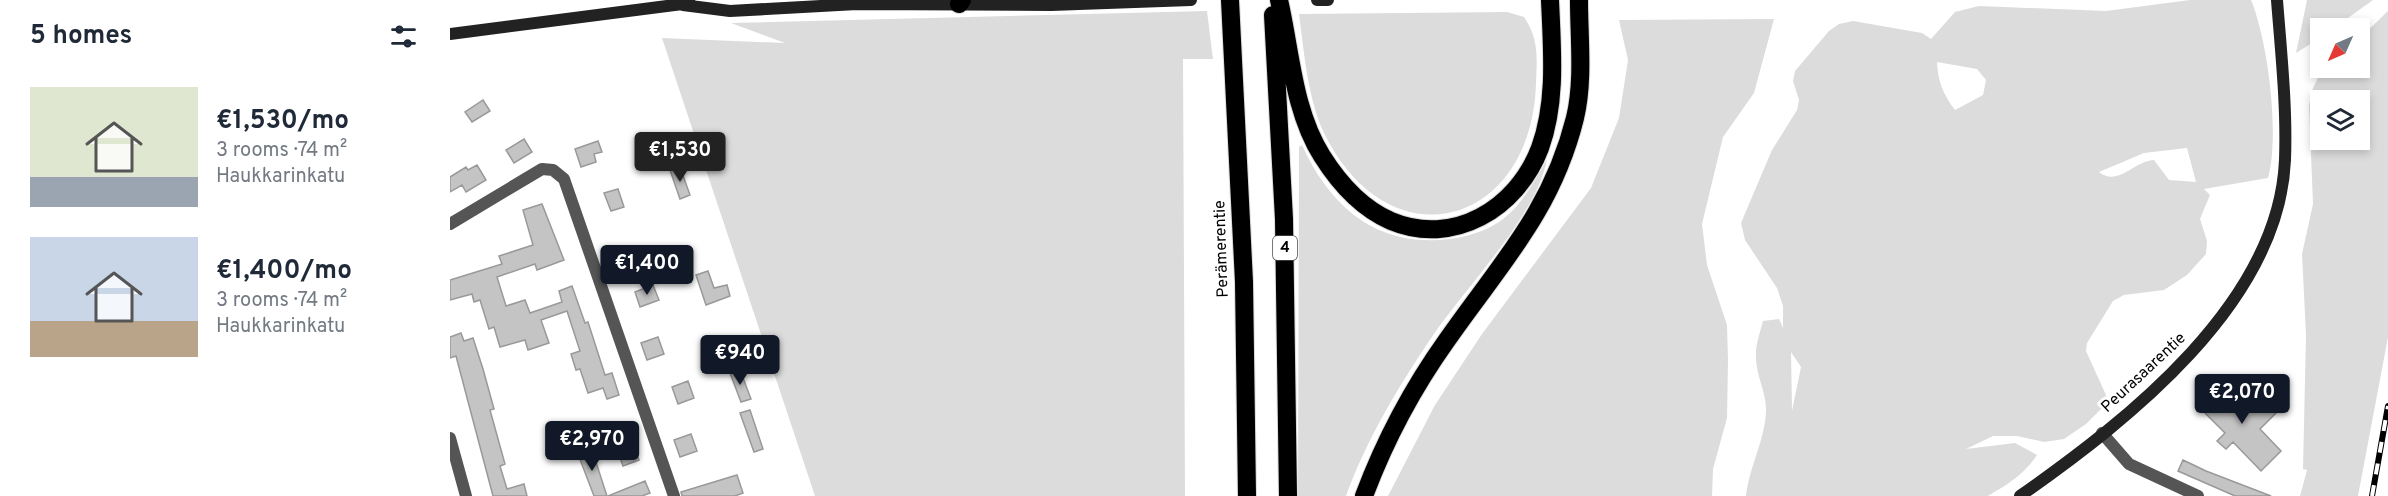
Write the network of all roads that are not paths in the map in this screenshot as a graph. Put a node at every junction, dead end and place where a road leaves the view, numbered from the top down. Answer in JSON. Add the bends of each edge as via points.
{"nodes":[{"id":1,"x":703,"y":0,"type":"edge"},
{"id":2,"x":1191,"y":0,"type":"edge"},
{"id":3,"x":1218,"y":0,"type":"edge"},
{"id":4,"x":1230,"y":0,"type":"edge"},
{"id":5,"x":1272,"y":0,"type":"edge"},
{"id":6,"x":1279,"y":0,"type":"edge"},
{"id":7,"x":1317,"y":0,"type":"edge"},
{"id":8,"x":1326,"y":0,"type":"edge"},
{"id":9,"x":1550,"y":0,"type":"edge"},
{"id":10,"x":1579,"y":0,"type":"edge"},
{"id":11,"x":2277,"y":0,"type":"edge"},
{"id":12,"x":1162,"y":1,"type":"edge"},
{"id":13,"x":959,"y":2,"type":"edge"},
{"id":14,"x":683,"y":5,"type":"junction"},
{"id":15,"x":450,"y":34,"type":"edge"},
{"id":16,"x":1234,"y":88,"type":"junction"},
{"id":17,"x":450,"y":224,"type":"edge"},
{"id":18,"x":2102,"y":433,"type":"junction"},
{"id":19,"x":450,"y":438,"type":"edge"},
{"id":20,"x":466,"y":496,"type":"edge"},
{"id":21,"x":675,"y":496,"type":"edge"},
{"id":22,"x":1247,"y":496,"type":"edge"},
{"id":23,"x":1288,"y":496,"type":"edge"},
{"id":24,"x":1364,"y":496,"type":"edge"},
{"id":25,"x":2019,"y":496,"type":"edge"},
{"id":26,"x":2198,"y":496,"type":"edge"}],
"edges":[{"from":1,"to":14,"type":"main road"},
{"from":2,"to":12,"type":"main road"},
{"from":3,"to":16,"type":"highway"},
{"from":4,"to":16,"type":"highway","name":"Perämerentie"},
{"from":5,"to":23,"type":"highway","number":"4","via":[[1284,219]]},
{"from":6,"to":9,"type":"highway","via":[[1301,107],[1322,155],[1351,194],[1370,209],[1391,220],[1432,230],[1465,225],[1496,209],[1521,183],[1540,149],[1552,80]]},
{"from":7,"to":8,"type":"main road"},
{"from":10,"to":24,"type":"highway","via":[[1576,116],[1560,168],[1516,249],[1410,395],[1380,452]]},
{"from":11,"to":18,"type":"main road","name":"Peurasaarentie","via":[[2285,160],[2266,237],[2240,292],[2195,350]]},
{"from":12,"to":13,"type":"main road"},
{"from":13,"to":14,"type":"main road","via":[[730,11]]},
{"from":14,"to":15,"type":"main road"},
{"from":16,"to":22,"type":"highway","name":"Perämerentie","via":[[1244,282]]},
{"from":17,"to":21,"type":"street","via":[[538,171],[553,170],[566,184]]},
{"from":18,"to":25,"type":"main road","name":"Peurasaarentie"},
{"from":18,"to":26,"type":"street","via":[[2129,464]]},
{"from":19,"to":20,"type":"street"}]}
